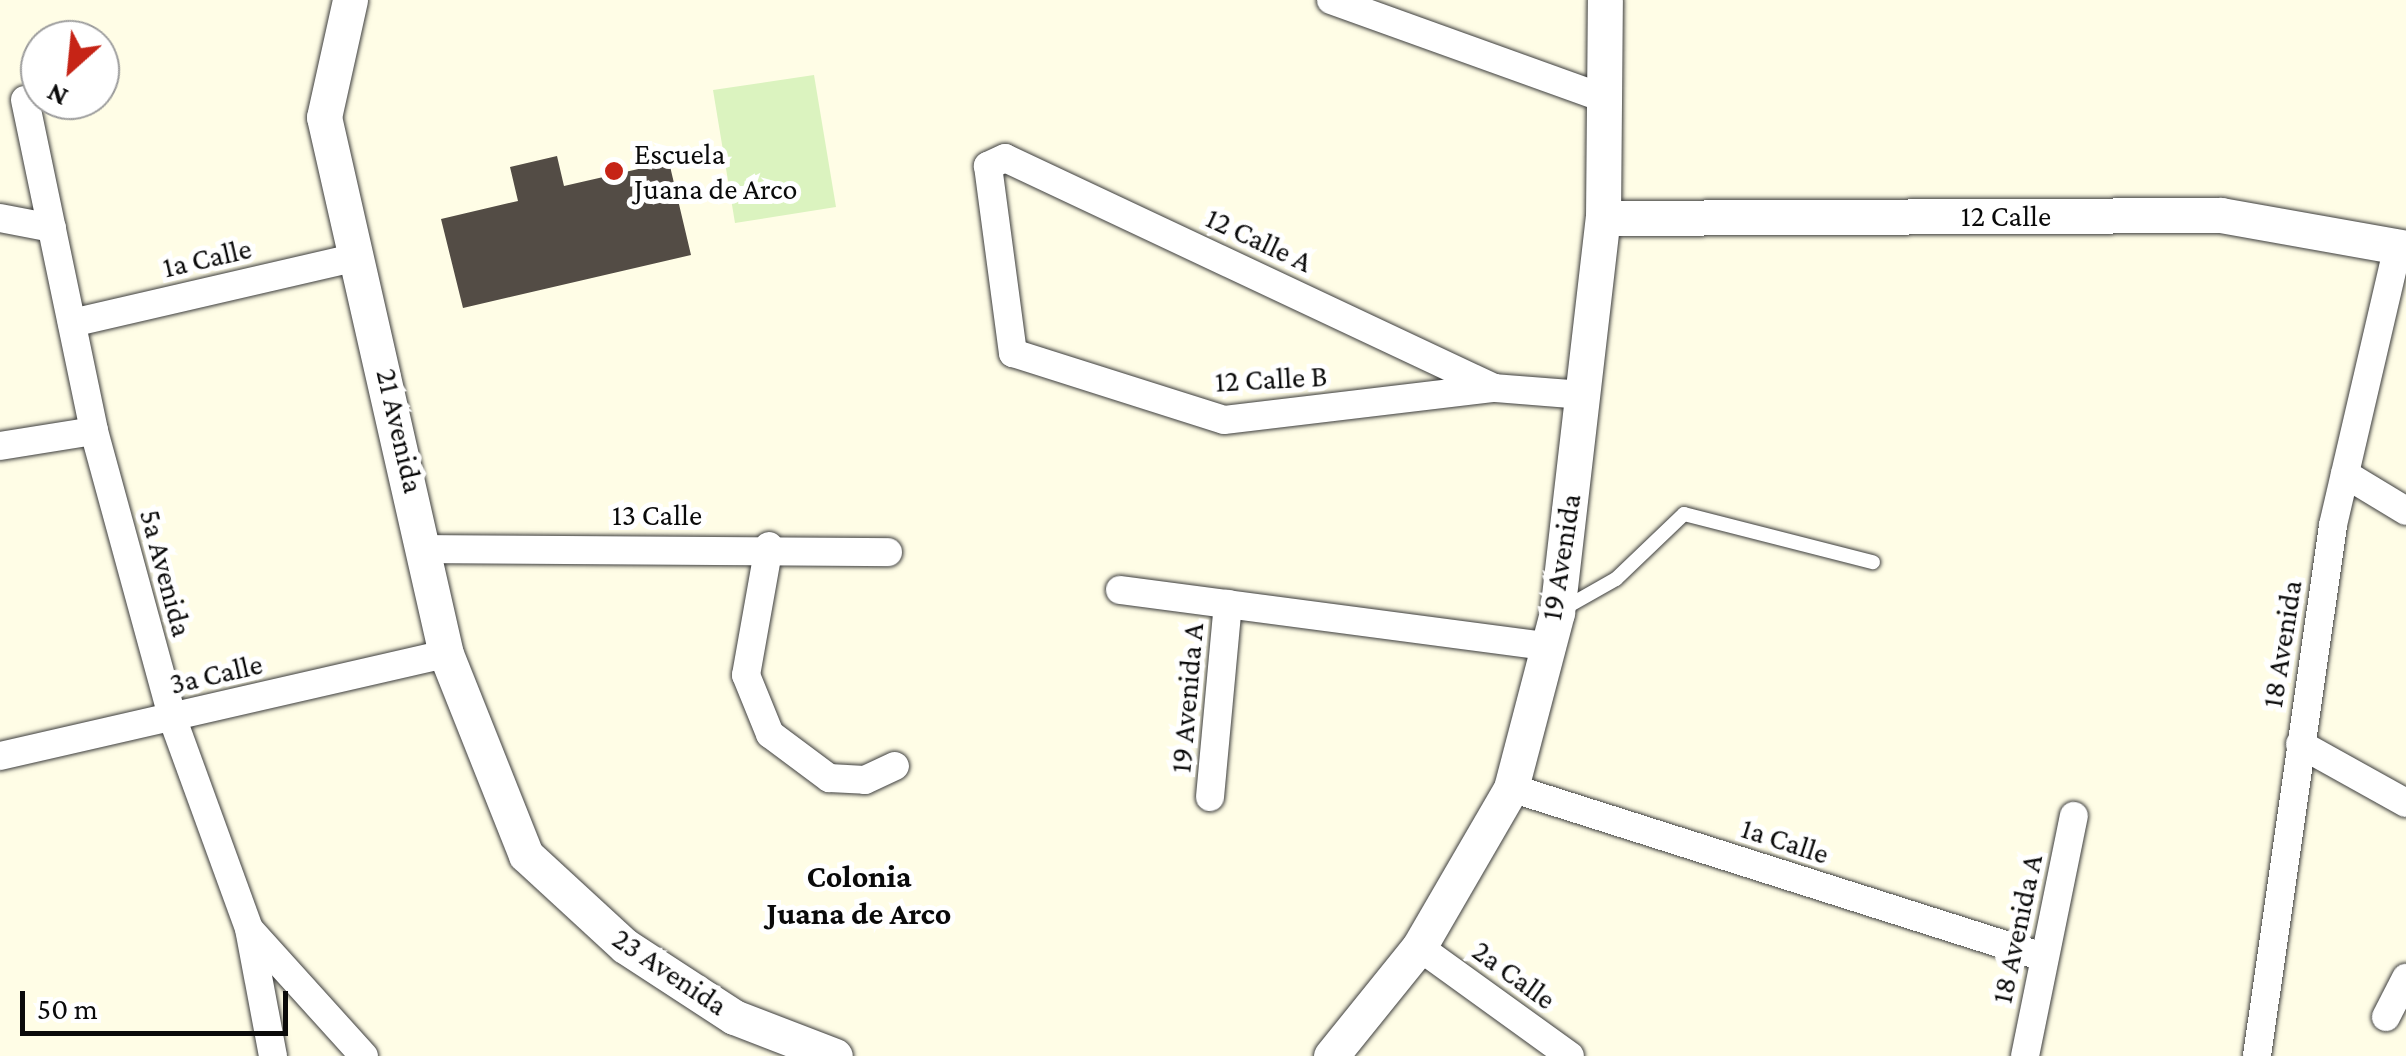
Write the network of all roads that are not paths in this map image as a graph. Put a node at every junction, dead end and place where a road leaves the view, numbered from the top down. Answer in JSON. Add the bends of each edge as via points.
{"nodes":[{"id":1,"x":350,"y":0,"type":"edge"},
{"id":2,"x":1330,"y":0,"type":"edge"},
{"id":3,"x":1605,"y":0,"type":"edge"},
{"id":4,"x":1606,"y":99,"type":"junction"},
{"id":5,"x":29,"y":120,"type":"edge"},
{"id":6,"x":996,"y":158,"type":"joint"},
{"id":7,"x":0,"y":218,"type":"edge"},
{"id":8,"x":1603,"y":218,"type":"junction"},
{"id":9,"x":52,"y":228,"type":"junction"},
{"id":10,"x":2402,"y":247,"type":"edge"},
{"id":11,"x":358,"y":257,"type":"junction"},
{"id":12,"x":72,"y":323,"type":"junction"},
{"id":13,"x":1494,"y":388,"type":"junction"},
{"id":14,"x":1582,"y":395,"type":"junction"},
{"id":15,"x":94,"y":430,"type":"junction"},
{"id":16,"x":0,"y":446,"type":"edge"},
{"id":17,"x":2344,"y":474,"type":"junction"},
{"id":18,"x":2406,"y":511,"type":"edge"},
{"id":19,"x":769,"y":546,"type":"junction"},
{"id":20,"x":428,"y":549,"type":"junction"},
{"id":21,"x":888,"y":552,"type":"dead end"},
{"id":22,"x":1873,"y":562,"type":"dead end"},
{"id":23,"x":1120,"y":590,"type":"dead end"},
{"id":24,"x":1228,"y":604,"type":"junction"},
{"id":25,"x":1557,"y":613,"type":"junction"},
{"id":26,"x":1545,"y":646,"type":"junction"},
{"id":27,"x":446,"y":654,"type":"junction"},
{"id":28,"x":172,"y":718,"type":"junction"},
{"id":29,"x":2300,"y":744,"type":"junction"},
{"id":30,"x":0,"y":756,"type":"edge"},
{"id":31,"x":894,"y":766,"type":"dead end"},
{"id":32,"x":1511,"y":788,"type":"junction"},
{"id":33,"x":1210,"y":797,"type":"dead end"},
{"id":34,"x":2406,"y":803,"type":"edge"},
{"id":35,"x":2074,"y":816,"type":"dead end"},
{"id":36,"x":526,"y":854,"type":"joint"},
{"id":37,"x":249,"y":929,"type":"junction"},
{"id":38,"x":1419,"y":947,"type":"junction"},
{"id":39,"x":2040,"y":956,"type":"junction"},
{"id":40,"x":2406,"y":978,"type":"edge"},
{"id":41,"x":2386,"y":1017,"type":"dead end"},
{"id":42,"x":273,"y":1056,"type":"edge"},
{"id":43,"x":364,"y":1056,"type":"edge"},
{"id":44,"x":832,"y":1056,"type":"edge"},
{"id":45,"x":1331,"y":1056,"type":"edge"},
{"id":46,"x":1570,"y":1056,"type":"edge"},
{"id":47,"x":2025,"y":1056,"type":"edge"},
{"id":48,"x":2257,"y":1056,"type":"edge"}],
"edges":[{"from":1,"to":11,"type":"street","name":"21 Avenida","via":[[324,117]]},
{"from":2,"to":4,"type":"street"},
{"from":3,"to":4,"type":"street","name":"19 Avenida"},
{"from":4,"to":8,"type":"street","name":"19 Avenida"},
{"from":5,"to":9,"type":"street","name":"5a Avenida"},
{"from":6,"to":13,"type":"street","name":"12 Calle A"},
{"from":6,"to":13,"type":"street","name":"12 Calle B","via":[[988,166],[1005,344],[1224,420]]},
{"from":7,"to":9,"type":"street"},
{"from":8,"to":10,"type":"street","name":"12 Calle","via":[[2221,215]]},
{"from":8,"to":14,"type":"street","name":"19 Avenida"},
{"from":9,"to":12,"type":"street","name":"5a Avenida"},
{"from":10,"to":17,"type":"street","name":"18 Avenida"},
{"from":11,"to":12,"type":"street","name":"1a Calle"},
{"from":11,"to":20,"type":"street","name":"21 Avenida"},
{"from":12,"to":15,"type":"street","name":"5a Avenida"},
{"from":13,"to":14,"type":"street"},
{"from":14,"to":25,"type":"street","name":"19 Avenida"},
{"from":15,"to":16,"type":"street"},
{"from":15,"to":28,"type":"street","name":"5a Avenida"},
{"from":17,"to":18,"type":"street"},
{"from":17,"to":29,"type":"street","name":"18 Avenida"},
{"from":19,"to":20,"type":"street","name":"13 Calle"},
{"from":19,"to":21,"type":"street","name":"13 Calle"},
{"from":19,"to":31,"type":"street","via":[[746,675],[770,734],[830,778],[865,780]]},
{"from":20,"to":27,"type":"street","name":"21 Avenida"},
{"from":22,"to":25,"type":"lane","via":[[1684,514],[1616,579]]},
{"from":23,"to":24,"type":"street"},
{"from":24,"to":26,"type":"street"},
{"from":24,"to":33,"type":"street","name":"19 Avenida A"},
{"from":25,"to":26,"type":"street","name":"19 Avenida"},
{"from":26,"to":32,"type":"street","name":"19 Avenida"},
{"from":27,"to":28,"type":"street","name":"3a Calle"},
{"from":27,"to":36,"type":"street","name":"21 Avenida"},
{"from":28,"to":30,"type":"street","name":"3a Calle"},
{"from":28,"to":37,"type":"street","name":"5a Avenida"},
{"from":29,"to":34,"type":"street"},
{"from":29,"to":48,"type":"street","name":"18 Avenida"},
{"from":32,"to":38,"type":"street","name":"19 Avenida"},
{"from":32,"to":39,"type":"street","name":"1a Calle"},
{"from":35,"to":39,"type":"street","name":"18 Avenida A"},
{"from":36,"to":44,"type":"street","name":"23 Avenida","via":[[625,946],[734,1017]]},
{"from":37,"to":42,"type":"street","name":"5a Avenida"},
{"from":37,"to":43,"type":"street"},
{"from":38,"to":45,"type":"street","name":"19 Avenida"},
{"from":38,"to":46,"type":"street","name":"2a Calle"},
{"from":39,"to":47,"type":"street","name":"18 Avenida A"},
{"from":40,"to":41,"type":"street"}]}
